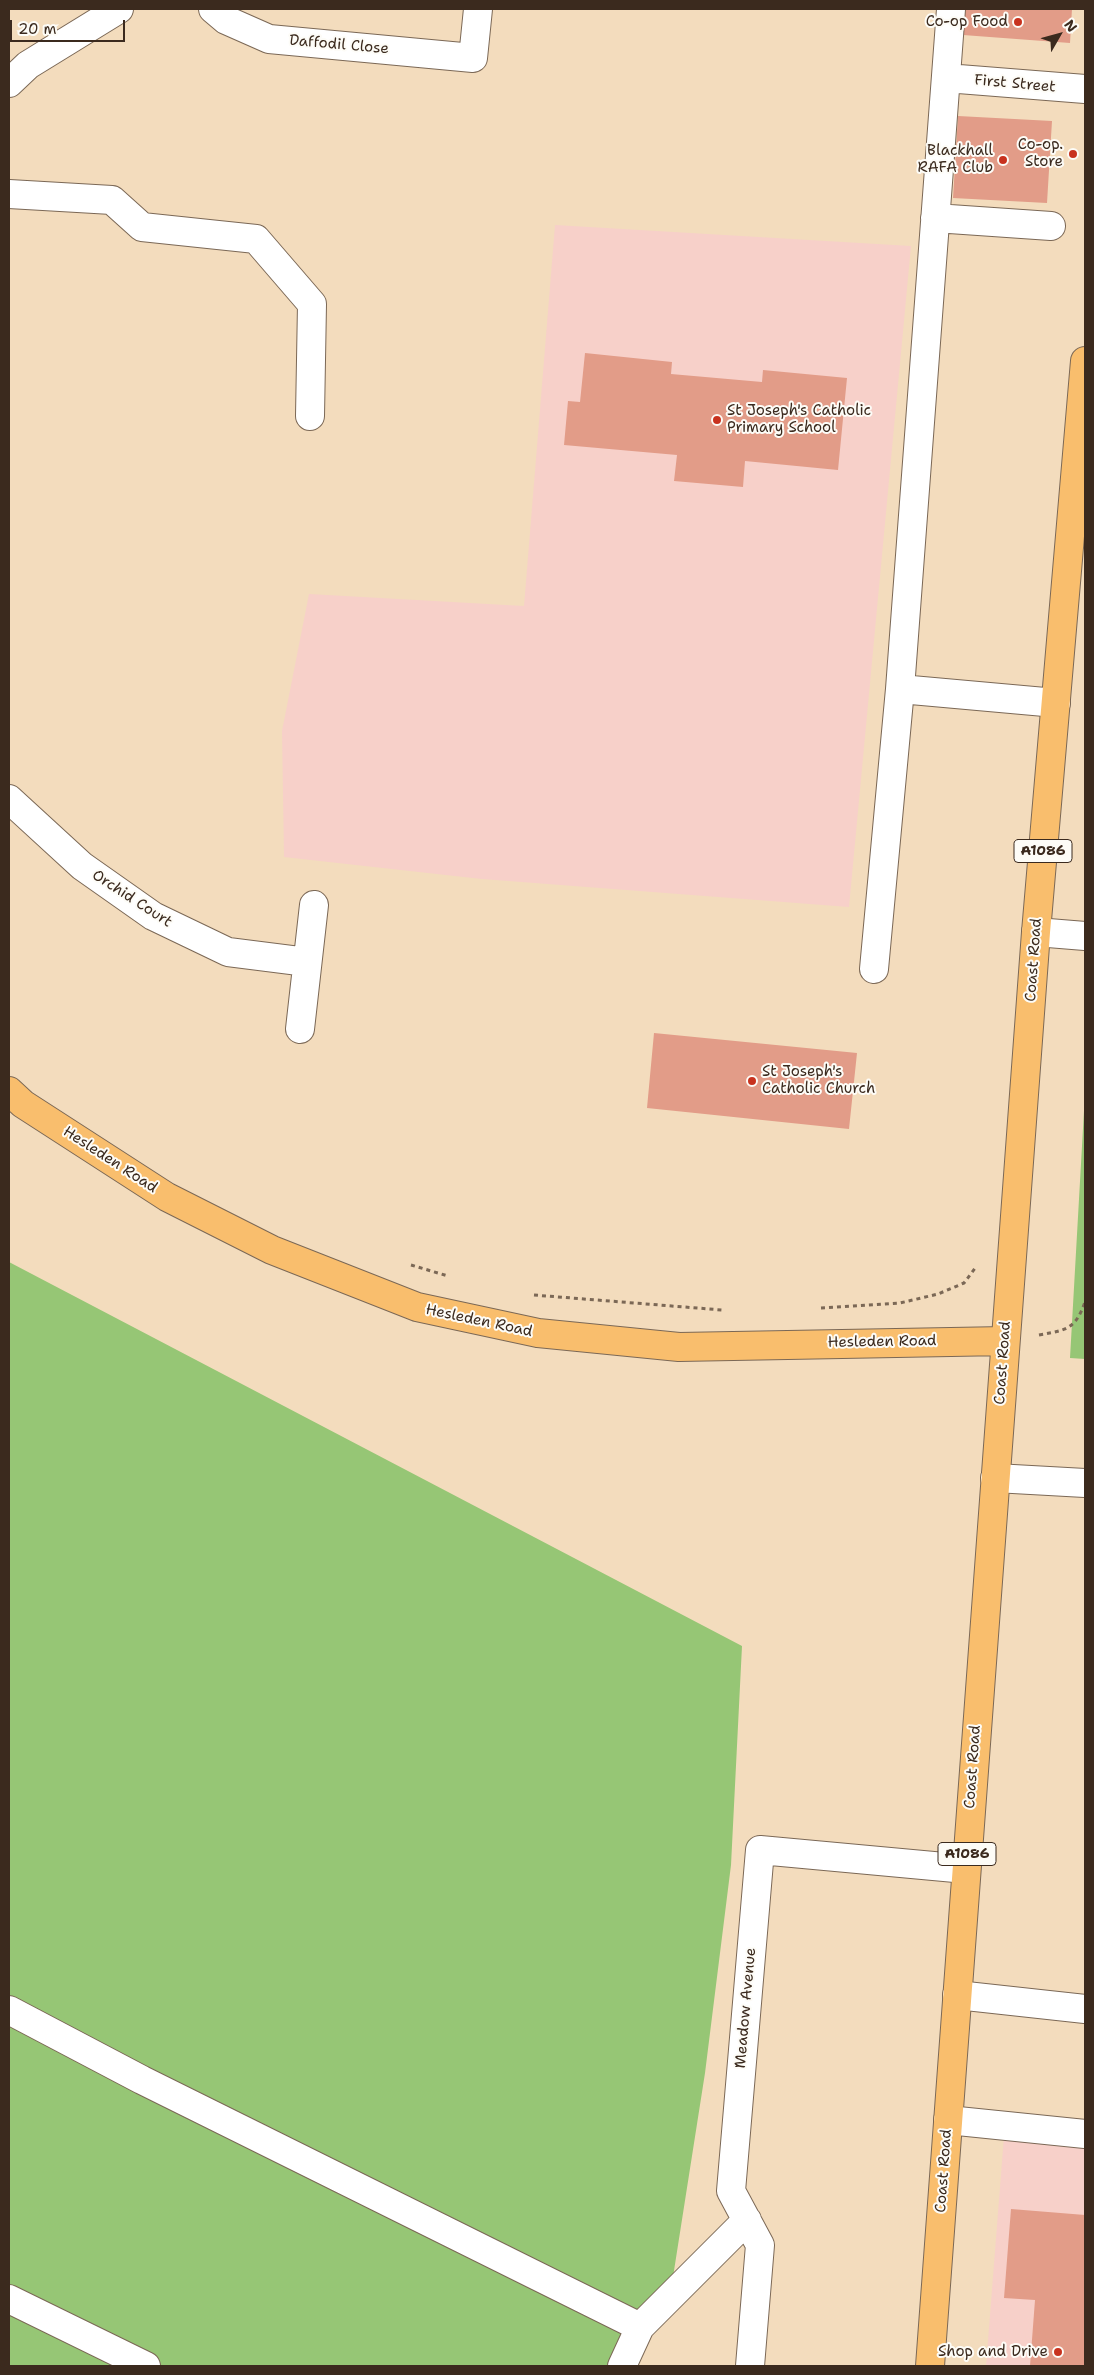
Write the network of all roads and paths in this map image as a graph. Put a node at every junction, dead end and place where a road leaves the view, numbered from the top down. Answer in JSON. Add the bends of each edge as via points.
{"nodes":[{"id":1,"x":119,"y":9,"type":"edge"},
{"id":2,"x":213,"y":9,"type":"edge"},
{"id":3,"x":478,"y":9,"type":"edge"},
{"id":4,"x":951,"y":9,"type":"edge"},
{"id":5,"x":946,"y":78,"type":"junction"},
{"id":6,"x":9,"y":83,"type":"edge"},
{"id":7,"x":1085,"y":89,"type":"edge"},
{"id":8,"x":9,"y":194,"type":"edge"},
{"id":9,"x":935,"y":218,"type":"junction"},
{"id":10,"x":1051,"y":226,"type":"dead end"},
{"id":11,"x":1085,"y":361,"type":"edge"},
{"id":12,"x":310,"y":416,"type":"dead end"},
{"id":13,"x":900,"y":689,"type":"junction"},
{"id":14,"x":1056,"y":703,"type":"junction"},
{"id":15,"x":9,"y":799,"type":"edge"},
{"id":16,"x":314,"y":905,"type":"dead end"},
{"id":17,"x":1036,"y":932,"type":"junction"},
{"id":18,"x":1085,"y":936,"type":"edge"},
{"id":19,"x":308,"y":962,"type":"junction"},
{"id":20,"x":874,"y":969,"type":"dead end"},
{"id":21,"x":300,"y":1029,"type":"dead end"},
{"id":22,"x":9,"y":1091,"type":"edge"},
{"id":23,"x":982,"y":1260,"type":"dead end"},
{"id":24,"x":405,"y":1264,"type":"dead end"},
{"id":25,"x":450,"y":1277,"type":"dead end"},
{"id":26,"x":524,"y":1294,"type":"dead end"},
{"id":27,"x":1085,"y":1302,"type":"edge"},
{"id":28,"x":815,"y":1308,"type":"dead end"},
{"id":29,"x":730,"y":1310,"type":"dead end"},
{"id":30,"x":1005,"y":1341,"type":"junction"},
{"id":31,"x":995,"y":1478,"type":"junction"},
{"id":32,"x":1085,"y":1483,"type":"edge"},
{"id":33,"x":966,"y":1869,"type":"junction"},
{"id":34,"x":957,"y":1995,"type":"junction"},
{"id":35,"x":1085,"y":2009,"type":"edge"},
{"id":36,"x":9,"y":2010,"type":"edge"},
{"id":37,"x":948,"y":2120,"type":"junction"},
{"id":38,"x":1085,"y":2134,"type":"edge"},
{"id":39,"x":747,"y":2220,"type":"junction"},
{"id":40,"x":9,"y":2298,"type":"edge"},
{"id":41,"x":640,"y":2326,"type":"junction"},
{"id":42,"x":146,"y":2366,"type":"edge"},
{"id":43,"x":622,"y":2366,"type":"edge"},
{"id":44,"x":750,"y":2366,"type":"edge"},
{"id":45,"x":930,"y":2366,"type":"edge"}],
"edges":[{"from":1,"to":6,"type":"street","via":[[28,65]]},
{"from":2,"to":3,"type":"street","name":"Daffodil Close","via":[[226,20],[269,39],[474,58]]},
{"from":4,"to":5,"type":"street"},
{"from":5,"to":7,"type":"street","name":"First Street"},
{"from":5,"to":9,"type":"street"},
{"from":8,"to":12,"type":"street","via":[[112,200],[142,227],[256,239],[312,304]]},
{"from":9,"to":10,"type":"street"},
{"from":9,"to":13,"type":"street"},
{"from":11,"to":14,"type":"main road","name":"Coast Road","number":"A1086"},
{"from":13,"to":14,"type":"street"},
{"from":13,"to":20,"type":"street"},
{"from":14,"to":17,"type":"main road","name":"Coast Road","number":"A1086"},
{"from":15,"to":19,"type":"street","name":"Orchid Court","via":[[82,866],[153,916],[228,952]]},
{"from":16,"to":19,"type":"street"},
{"from":17,"to":18,"type":"street"},
{"from":17,"to":30,"type":"main road","name":"Coast Road","number":"A1086"},
{"from":19,"to":21,"type":"street"},
{"from":22,"to":30,"type":"main road","name":"Hesleden Road","via":[[23,1104],[167,1198],[272,1250],[417,1307],[538,1333],[679,1347]]},
{"from":23,"to":28,"type":"path","via":[[964,1283],[938,1294],[900,1303]]},
{"from":24,"to":25,"type":"path"},
{"from":26,"to":29,"type":"path"},
{"from":27,"to":30,"type":"path","via":[[1079,1319],[1067,1329]]},
{"from":30,"to":31,"type":"main road","name":"Coast Road","number":"A1086"},
{"from":31,"to":32,"type":"street"},
{"from":31,"to":33,"type":"main road","name":"Coast Road","number":"A1086"},
{"from":33,"to":34,"type":"main road","name":"Coast Road","number":"A1086"},
{"from":33,"to":39,"type":"street","name":"Meadow Avenue","via":[[760,1850],[731,2190]]},
{"from":34,"to":35,"type":"street"},
{"from":34,"to":37,"type":"main road","name":"Coast Road","number":"A1086"},
{"from":36,"to":41,"type":"street","via":[[142,2080]]},
{"from":37,"to":38,"type":"street"},
{"from":37,"to":45,"type":"main road","name":"Coast Road","number":"A1086"},
{"from":39,"to":41,"type":"street"},
{"from":39,"to":44,"type":"street","name":"Meadow Avenue","via":[[760,2245]]},
{"from":40,"to":42,"type":"street"},
{"from":41,"to":43,"type":"street"}]}
